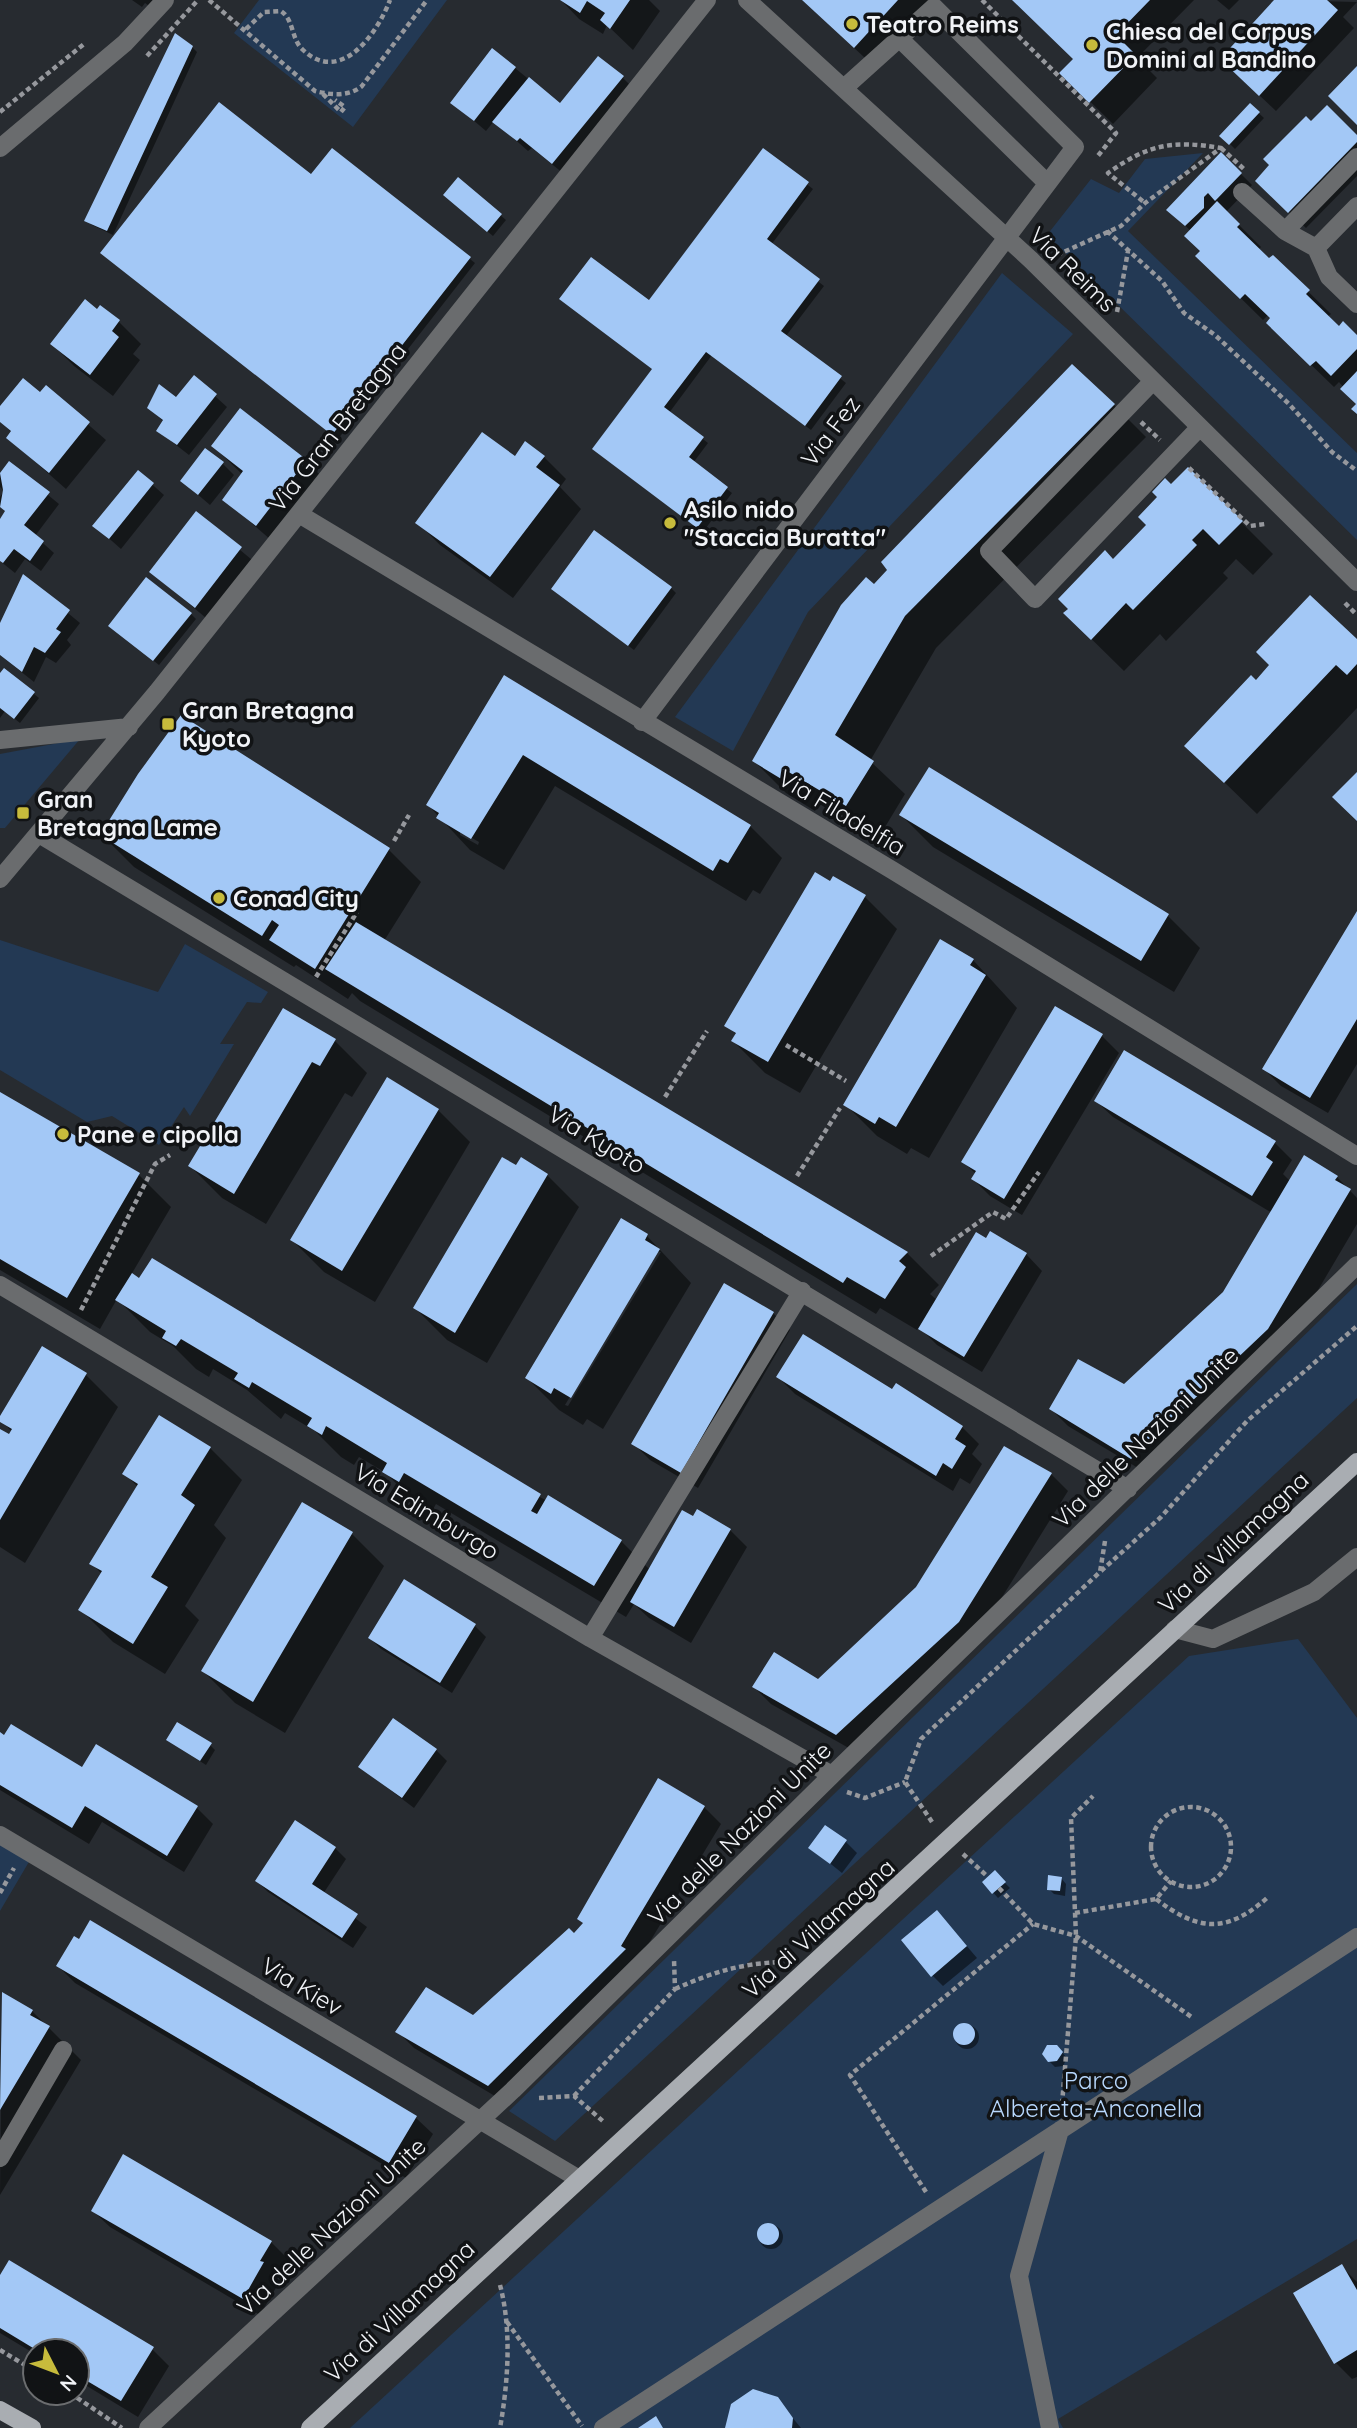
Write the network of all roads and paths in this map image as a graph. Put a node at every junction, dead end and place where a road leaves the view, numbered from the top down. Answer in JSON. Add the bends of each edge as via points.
{"nodes":[{"id":1,"x":165,"y":0,"type":"edge"},
{"id":2,"x":209,"y":0,"type":"edge"},
{"id":3,"x":390,"y":0,"type":"edge"},
{"id":4,"x":427,"y":0,"type":"edge"},
{"id":5,"x":707,"y":0,"type":"edge"},
{"id":6,"x":747,"y":0,"type":"edge"},
{"id":7,"x":982,"y":0,"type":"edge"},
{"id":8,"x":246,"y":29,"type":"junction"},
{"id":9,"x":93,"y":37,"type":"dead end"},
{"id":10,"x":900,"y":39,"type":"junction"},
{"id":11,"x":844,"y":88,"type":"junction"},
{"id":12,"x":323,"y":93,"type":"junction"},
{"id":13,"x":335,"y":100,"type":"dead end"},
{"id":14,"x":0,"y":112,"type":"edge"},
{"id":15,"x":0,"y":148,"type":"edge"},
{"id":16,"x":1357,"y":157,"type":"edge"},
{"id":17,"x":1092,"y":163,"type":"dead end"},
{"id":18,"x":1047,"y":183,"type":"junction"},
{"id":19,"x":1241,"y":192,"type":"dead end"},
{"id":20,"x":1145,"y":203,"type":"junction"},
{"id":21,"x":1357,"y":206,"type":"edge"},
{"id":22,"x":1107,"y":230,"type":"junction"},
{"id":23,"x":1285,"y":231,"type":"junction"},
{"id":24,"x":1006,"y":237,"type":"junction"},
{"id":25,"x":1051,"y":248,"type":"dead end"},
{"id":26,"x":1315,"y":248,"type":"junction"},
{"id":27,"x":1128,"y":250,"type":"junction"},
{"id":28,"x":1057,"y":255,"type":"junction"},
{"id":29,"x":1067,"y":264,"type":"dead end"},
{"id":30,"x":1107,"y":302,"type":"dead end"},
{"id":31,"x":1357,"y":304,"type":"edge"},
{"id":32,"x":1117,"y":312,"type":"junction"},
{"id":33,"x":1126,"y":321,"type":"dead end"},
{"id":34,"x":1153,"y":381,"type":"junction"},
{"id":35,"x":1126,"y":409,"type":"junction"},
{"id":36,"x":1200,"y":428,"type":"junction"},
{"id":37,"x":1165,"y":445,"type":"dead end"},
{"id":38,"x":1184,"y":463,"type":"dead end"},
{"id":39,"x":1357,"y":471,"type":"edge"},
{"id":40,"x":299,"y":514,"type":"junction"},
{"id":41,"x":1269,"y":523,"type":"dead end"},
{"id":42,"x":1357,"y":582,"type":"edge"},
{"id":43,"x":1339,"y":597,"type":"dead end"},
{"id":44,"x":1357,"y":615,"type":"edge"},
{"id":45,"x":642,"y":722,"type":"junction"},
{"id":46,"x":129,"y":727,"type":"junction"},
{"id":47,"x":0,"y":740,"type":"edge"},
{"id":48,"x":409,"y":815,"type":"dead end"},
{"id":49,"x":39,"y":834,"type":"junction"},
{"id":50,"x":394,"y":841,"type":"dead end"},
{"id":51,"x":0,"y":879,"type":"edge"},
{"id":52,"x":357,"y":912,"type":"dead end"},
{"id":53,"x":306,"y":993,"type":"junction"},
{"id":54,"x":707,"y":1031,"type":"dead end"},
{"id":55,"x":786,"y":1045,"type":"dead end"},
{"id":56,"x":846,"y":1081,"type":"dead end"},
{"id":57,"x":665,"y":1097,"type":"dead end"},
{"id":58,"x":840,"y":1108,"type":"dead end"},
{"id":59,"x":170,"y":1155,"type":"dead end"},
{"id":60,"x":1357,"y":1156,"type":"edge"},
{"id":61,"x":1039,"y":1172,"type":"dead end"},
{"id":62,"x":797,"y":1176,"type":"dead end"},
{"id":63,"x":931,"y":1256,"type":"dead end"},
{"id":64,"x":1357,"y":1265,"type":"edge"},
{"id":65,"x":0,"y":1285,"type":"edge"},
{"id":66,"x":802,"y":1291,"type":"junction"},
{"id":67,"x":1357,"y":1326,"type":"edge"},
{"id":68,"x":73,"y":1327,"type":"junction"},
{"id":69,"x":1357,"y":1462,"type":"edge"},
{"id":70,"x":1128,"y":1489,"type":"junction"},
{"id":71,"x":1106,"y":1537,"type":"dead end"},
{"id":72,"x":1357,"y":1557,"type":"edge"},
{"id":73,"x":1100,"y":1572,"type":"junction"},
{"id":74,"x":1175,"y":1629,"type":"junction"},
{"id":75,"x":590,"y":1638,"type":"junction"},
{"id":76,"x":835,"y":1782,"type":"junction"},
{"id":77,"x":905,"y":1782,"type":"junction"},
{"id":78,"x":1093,"y":1796,"type":"dead end"},
{"id":79,"x":932,"y":1822,"type":"dead end"},
{"id":80,"x":0,"y":1835,"type":"edge"},
{"id":81,"x":968,"y":1857,"type":"dead end"},
{"id":82,"x":15,"y":1867,"type":"dead end"},
{"id":83,"x":988,"y":1877,"type":"dead end"},
{"id":84,"x":1171,"y":1881,"type":"junction"},
{"id":85,"x":999,"y":1888,"type":"dead end"},
{"id":86,"x":0,"y":1893,"type":"edge"},
{"id":87,"x":1267,"y":1898,"type":"dead end"},
{"id":88,"x":1156,"y":1899,"type":"junction"},
{"id":89,"x":1076,"y":1913,"type":"junction"},
{"id":90,"x":1033,"y":1924,"type":"junction"},
{"id":91,"x":1076,"y":1936,"type":"junction"},
{"id":92,"x":1357,"y":1937,"type":"edge"},
{"id":93,"x":671,"y":1951,"type":"dead end"},
{"id":94,"x":780,"y":1962,"type":"dead end"},
{"id":95,"x":676,"y":1989,"type":"junction"},
{"id":96,"x":1213,"y":2033,"type":"junction"},
{"id":97,"x":63,"y":2050,"type":"dead end"},
{"id":98,"x":574,"y":2096,"type":"junction"},
{"id":99,"x":535,"y":2098,"type":"dead end"},
{"id":100,"x":481,"y":2121,"type":"junction"},
{"id":101,"x":604,"y":2123,"type":"dead end"},
{"id":102,"x":1060,"y":2130,"type":"junction"},
{"id":103,"x":0,"y":2158,"type":"edge"},
{"id":104,"x":579,"y":2179,"type":"junction"},
{"id":105,"x":937,"y":2208,"type":"junction"},
{"id":106,"x":500,"y":2285,"type":"dead end"},
{"id":107,"x":507,"y":2321,"type":"junction"},
{"id":108,"x":0,"y":2350,"type":"edge"},
{"id":109,"x":21,"y":2363,"type":"edge"},
{"id":110,"x":91,"y":2407,"type":"edge"},
{"id":111,"x":0,"y":2410,"type":"edge"},
{"id":112,"x":32,"y":2428,"type":"edge"},
{"id":113,"x":122,"y":2428,"type":"edge"},
{"id":114,"x":148,"y":2428,"type":"edge"},
{"id":115,"x":310,"y":2428,"type":"edge"},
{"id":116,"x":500,"y":2428,"type":"edge"},
{"id":117,"x":584,"y":2428,"type":"edge"},
{"id":118,"x":603,"y":2428,"type":"edge"},
{"id":119,"x":1050,"y":2428,"type":"edge"}],
"edges":[{"from":1,"to":15,"type":"street","via":[[125,43]]},
{"from":2,"to":8,"type":"path"},
{"from":3,"to":8,"type":"path","via":[[369,40],[343,59],[326,60],[302,48],[281,11],[264,12]]},
{"from":4,"to":12,"type":"path","via":[[362,86],[345,94]]},
{"from":5,"to":40,"type":"street","name":"Via Gran Bretagna"},
{"from":6,"to":11,"type":"street","name":"Via Reims"},
{"from":7,"to":17,"type":"path","via":[[1116,132]]},
{"from":8,"to":12,"type":"path","via":[[243,33]]},
{"from":9,"to":14,"type":"path"},
{"from":10,"to":11,"type":"street"},
{"from":10,"to":18,"type":"street"},
{"from":10,"to":18,"type":"street","name":"Via Fez","via":[[933,7],[981,53],[1075,147]]},
{"from":11,"to":24,"type":"street","name":"Via Reims"},
{"from":12,"to":13,"type":"path","via":[[341,112],[345,107]]},
{"from":16,"to":23,"type":"street"},
{"from":18,"to":24,"type":"street","name":"Via Fez"},
{"from":19,"to":23,"type":"street"},
{"from":20,"to":20,"type":"path","via":[[1210,156],[1221,148],[1184,142],[1134,155],[1108,173]]},
{"from":20,"to":22,"type":"path","via":[[1121,226]]},
{"from":21,"to":26,"type":"street"},
{"from":22,"to":27,"type":"path"},
{"from":22,"to":28,"type":"path"},
{"from":23,"to":26,"type":"street"},
{"from":24,"to":34,"type":"street","name":"Via Reims"},
{"from":24,"to":45,"type":"street","name":"Via Fez"},
{"from":25,"to":28,"type":"path"},
{"from":26,"to":31,"type":"street","via":[[1329,277]]},
{"from":27,"to":32,"type":"path"},
{"from":27,"to":39,"type":"path","via":[[1162,281],[1184,313],[1215,335],[1289,404],[1332,452]]},
{"from":28,"to":29,"type":"path"},
{"from":30,"to":32,"type":"path"},
{"from":32,"to":33,"type":"path"},
{"from":34,"to":35,"type":"street"},
{"from":34,"to":36,"type":"street","name":"Via Reims"},
{"from":35,"to":36,"type":"street","via":[[989,551],[1035,599]]},
{"from":35,"to":37,"type":"path"},
{"from":36,"to":42,"type":"street","name":"Via Reims"},
{"from":38,"to":41,"type":"path","via":[[1250,526]]},
{"from":40,"to":45,"type":"street","name":"Via Filadelfia"},
{"from":40,"to":46,"type":"street","name":"Via Gran Bretagna"},
{"from":43,"to":44,"type":"path"},
{"from":45,"to":60,"type":"street","name":"Via Filadelfia"},
{"from":46,"to":47,"type":"street"},
{"from":46,"to":49,"type":"street","name":"Via Gran Bretagna"},
{"from":48,"to":50,"type":"path"},
{"from":49,"to":51,"type":"street","name":"Via Gran Bretagna"},
{"from":49,"to":53,"type":"street","name":"Via Kyoto"},
{"from":52,"to":53,"type":"path"},
{"from":53,"to":66,"type":"street","name":"Via Kyoto"},
{"from":54,"to":57,"type":"path"},
{"from":55,"to":56,"type":"path"},
{"from":58,"to":62,"type":"path"},
{"from":59,"to":68,"type":"path","via":[[155,1164]]},
{"from":61,"to":63,"type":"path","via":[[1006,1219],[993,1212]]},
{"from":64,"to":70,"type":"street","name":"Via delle Nazioni Unite"},
{"from":65,"to":68,"type":"street","name":"Via Edimburgo"},
{"from":66,"to":70,"type":"street","name":"Via Kyoto"},
{"from":66,"to":75,"type":"street"},
{"from":67,"to":73,"type":"path","via":[[1247,1421],[1161,1517]]},
{"from":68,"to":75,"type":"street","name":"Via Edimburgo"},
{"from":69,"to":74,"type":"main road","name":"Via di Villamagna"},
{"from":70,"to":76,"type":"street","name":"Via delle Nazioni Unite"},
{"from":71,"to":73,"type":"path"},
{"from":72,"to":74,"type":"street","via":[[1314,1591],[1213,1639]]},
{"from":73,"to":77,"type":"path","via":[[921,1739]]},
{"from":74,"to":104,"type":"main road","name":"Via di Villamagna"},
{"from":75,"to":76,"type":"street","name":"Via Edimburgo"},
{"from":76,"to":77,"type":"path","via":[[865,1798]]},
{"from":76,"to":100,"type":"street","name":"Via delle Nazioni Unite"},
{"from":77,"to":79,"type":"path"},
{"from":78,"to":89,"type":"path","via":[[1071,1818]]},
{"from":80,"to":100,"type":"street","name":"Via Kiev"},
{"from":81,"to":83,"type":"path"},
{"from":82,"to":86,"type":"path"},
{"from":84,"to":84,"type":"path","via":[[1151,1853],[1156,1826],[1177,1809],[1203,1808],[1223,1823],[1231,1847],[1223,1871],[1202,1885]]},
{"from":84,"to":88,"type":"path"},
{"from":85,"to":90,"type":"path"},
{"from":87,"to":88,"type":"path","via":[[1243,1917],[1221,1925],[1193,1922]]},
{"from":88,"to":89,"type":"path"},
{"from":89,"to":91,"type":"path"},
{"from":90,"to":91,"type":"path"},
{"from":90,"to":105,"type":"path","via":[[849,2075]]},
{"from":91,"to":96,"type":"path"},
{"from":91,"to":102,"type":"path"},
{"from":92,"to":96,"type":"street"},
{"from":93,"to":95,"type":"path"},
{"from":94,"to":95,"type":"path","via":[[718,1970]]},
{"from":95,"to":98,"type":"path"},
{"from":96,"to":102,"type":"street"},
{"from":97,"to":103,"type":"street"},
{"from":98,"to":99,"type":"path"},
{"from":98,"to":101,"type":"path"},
{"from":100,"to":104,"type":"street","name":"Via Kiev"},
{"from":100,"to":114,"type":"street","name":"Via delle Nazioni Unite"},
{"from":102,"to":105,"type":"street"},
{"from":102,"to":119,"type":"street","via":[[1019,2276]]},
{"from":104,"to":115,"type":"main road","name":"Via di Villamagna"},
{"from":105,"to":118,"type":"street"},
{"from":106,"to":107,"type":"path"},
{"from":107,"to":116,"type":"path"},
{"from":107,"to":117,"type":"path"},
{"from":108,"to":109,"type":"path"},
{"from":110,"to":113,"type":"path"},
{"from":111,"to":112,"type":"main road"}]}
